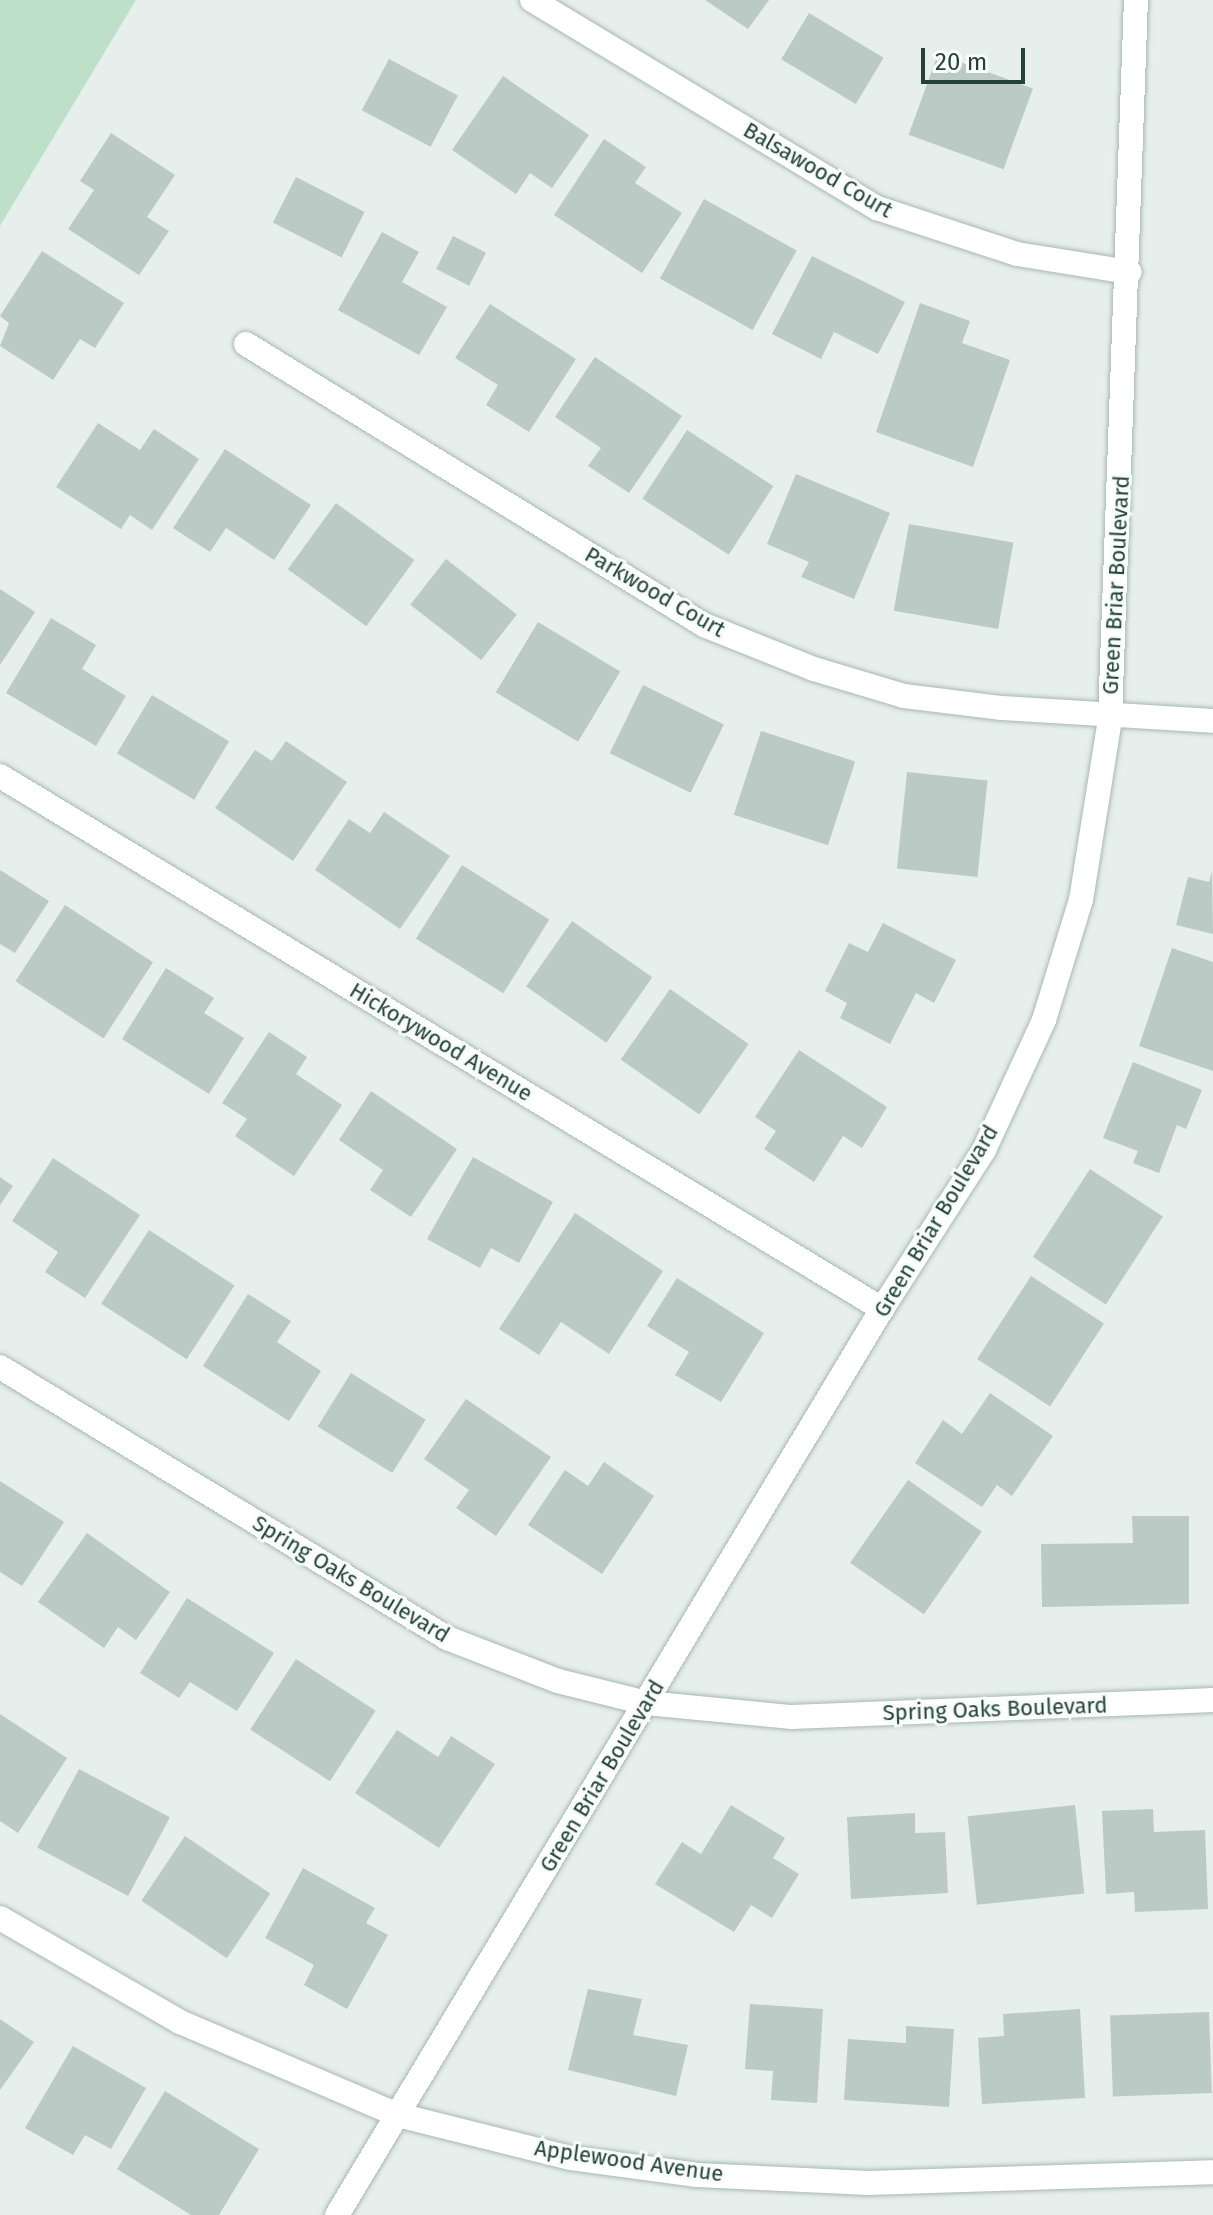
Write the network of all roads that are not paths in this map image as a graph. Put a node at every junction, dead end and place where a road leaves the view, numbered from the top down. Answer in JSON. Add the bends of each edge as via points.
{"nodes":[{"id":1,"x":532,"y":0,"type":"edge"},
{"id":2,"x":1136,"y":0,"type":"edge"},
{"id":3,"x":1130,"y":272,"type":"junction"},
{"id":4,"x":246,"y":344,"type":"dead end"},
{"id":5,"x":1110,"y":718,"type":"junction"},
{"id":6,"x":1213,"y":721,"type":"edge"},
{"id":7,"x":0,"y":776,"type":"edge"},
{"id":8,"x":882,"y":1309,"type":"junction"},
{"id":9,"x":0,"y":1367,"type":"edge"},
{"id":10,"x":1213,"y":1700,"type":"edge"},
{"id":11,"x":646,"y":1703,"type":"junction"},
{"id":12,"x":0,"y":1918,"type":"edge"},
{"id":13,"x":398,"y":2115,"type":"junction"},
{"id":14,"x":1213,"y":2172,"type":"edge"},
{"id":15,"x":337,"y":2215,"type":"edge"}],
"edges":[{"from":1,"to":3,"type":"street","name":"Balsawood Court","via":[[877,208],[1017,254]]},
{"from":2,"to":3,"type":"street","name":"Green Briar Boulevard"},
{"from":3,"to":5,"type":"street","name":"Green Briar Boulevard"},
{"from":4,"to":5,"type":"street","name":"Parkwood Court","via":[[704,625],[814,669],[904,696]]},
{"from":5,"to":6,"type":"street","name":"Parkwood Court"},
{"from":5,"to":8,"type":"street","name":"Green Briar Boulevard","via":[[1081,900],[1044,1020],[984,1150]]},
{"from":7,"to":8,"type":"street","name":"Hickorywood Avenue"},
{"from":8,"to":11,"type":"street","name":"Green Briar Boulevard"},
{"from":9,"to":11,"type":"street","name":"Spring Oaks Boulevard","via":[[447,1638],[558,1681]]},
{"from":10,"to":11,"type":"street","name":"Spring Oaks Boulevard","via":[[792,1717]]},
{"from":11,"to":13,"type":"street","name":"Green Briar Boulevard"},
{"from":12,"to":13,"type":"street","name":"Applewood Avenue","via":[[180,2022]]},
{"from":13,"to":14,"type":"street","name":"Applewood Avenue","via":[[571,2158],[697,2175],[868,2183]]},
{"from":13,"to":15,"type":"street","name":"Green Briar Boulevard"}]}
